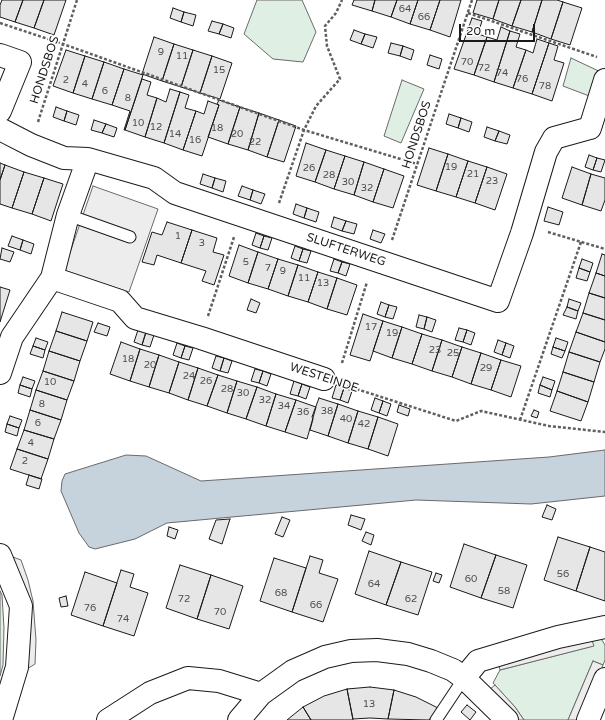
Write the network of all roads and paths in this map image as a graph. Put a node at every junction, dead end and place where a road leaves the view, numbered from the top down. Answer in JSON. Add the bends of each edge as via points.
{"nodes":[{"id":1,"x":77,"y":0,"type":"edge"},
{"id":2,"x":342,"y":0,"type":"edge"},
{"id":3,"x":472,"y":0,"type":"edge"},
{"id":4,"x":468,"y":13,"type":"junction"},
{"id":5,"x":0,"y":23,"type":"edge"},
{"id":6,"x":63,"y":44,"type":"junction"},
{"id":7,"x":0,"y":55,"type":"edge"},
{"id":8,"x":598,"y":57,"type":"dead end"},
{"id":9,"x":605,"y":80,"type":"edge"},
{"id":10,"x":0,"y":111,"type":"edge"},
{"id":11,"x":0,"y":129,"type":"edge"},
{"id":12,"x":304,"y":130,"type":"junction"},
{"id":13,"x":597,"y":130,"type":"edge"},
{"id":14,"x":31,"y":145,"type":"junction"},
{"id":15,"x":88,"y":159,"type":"junction"},
{"id":16,"x":417,"y":164,"type":"junction"},
{"id":17,"x":68,"y":215,"type":"junction"},
{"id":18,"x":242,"y":216,"type":"junction"},
{"id":19,"x":524,"y":224,"type":"junction"},
{"id":20,"x":271,"y":225,"type":"junction"},
{"id":21,"x":130,"y":237,"type":"dead end"},
{"id":22,"x":581,"y":242,"type":"junction"},
{"id":23,"x":605,"y":249,"type":"edge"},
{"id":24,"x":379,"y":261,"type":"junction"},
{"id":25,"x":52,"y":278,"type":"junction"},
{"id":26,"x":201,"y":338,"type":"junction"},
{"id":27,"x":0,"y":373,"type":"edge"},
{"id":28,"x":330,"y":380,"type":"junction"},
{"id":29,"x":520,"y":420,"type":"junction"},
{"id":30,"x":605,"y":432,"type":"edge"},
{"id":31,"x":0,"y":555,"type":"edge"},
{"id":32,"x":605,"y":626,"type":"edge"},
{"id":33,"x":464,"y":678,"type":"junction"},
{"id":34,"x":605,"y":679,"type":"edge"},
{"id":35,"x":260,"y":694,"type":"junction"},
{"id":36,"x":1,"y":720,"type":"edge"},
{"id":37,"x":108,"y":720,"type":"edge"},
{"id":38,"x":240,"y":720,"type":"edge"},
{"id":39,"x":436,"y":720,"type":"edge"},
{"id":40,"x":507,"y":720,"type":"edge"},
{"id":41,"x":588,"y":720,"type":"edge"}],
"edges":[{"from":1,"to":6,"type":"path","name":"HONDSBOS"},
{"from":2,"to":12,"type":"path","via":[[325,26],[327,46],[340,79],[316,106]]},
{"from":3,"to":4,"type":"path","name":"HONDSBOS"},
{"from":4,"to":8,"type":"path"},
{"from":4,"to":16,"type":"path","name":"HONDSBOS"},
{"from":5,"to":6,"type":"path"},
{"from":6,"to":12,"type":"path"},
{"from":6,"to":14,"type":"path","name":"HONDSBOS"},
{"from":7,"to":10,"type":"street","via":[[20,62]]},
{"from":9,"to":13,"type":"street"},
{"from":11,"to":14,"type":"street","name":"SLUFTERWEG"},
{"from":12,"to":16,"type":"path"},
{"from":12,"to":20,"type":"path"},
{"from":13,"to":19,"type":"street","name":"SLUFTERWEG","via":[[554,138],[546,152]]},
{"from":14,"to":15,"type":"street","name":"SLUFTERWEG","via":[[64,158]]},
{"from":15,"to":17,"type":"street"},
{"from":15,"to":18,"type":"street","name":"SLUFTERWEG","via":[[154,178],[175,193]]},
{"from":16,"to":24,"type":"path","name":"HONDSBOS"},
{"from":17,"to":21,"type":"lane"},
{"from":17,"to":25,"type":"street"},
{"from":18,"to":20,"type":"street","name":"SLUFTERWEG"},
{"from":18,"to":26,"type":"path"},
{"from":19,"to":22,"type":"path"},
{"from":19,"to":24,"type":"street","name":"SLUFTERWEG","via":[[498,301]]},
{"from":20,"to":24,"type":"street","name":"SLUFTERWEG"},
{"from":22,"to":23,"type":"path"},
{"from":22,"to":29,"type":"path"},
{"from":24,"to":28,"type":"path","name":"HONDSBOS"},
{"from":25,"to":26,"type":"street","name":"WESTEINDE","via":[[120,301],[135,318]]},
{"from":25,"to":27,"type":"street","via":[[12,337]]},
{"from":26,"to":28,"type":"street","name":"WESTEINDE"},
{"from":28,"to":29,"type":"path","name":"WESTEINDE","via":[[456,421],[481,411]]},
{"from":29,"to":30,"type":"path","name":"WESTEINDE"},
{"from":31,"to":36,"type":"street","via":[[21,606],[17,667]]},
{"from":32,"to":33,"type":"street","via":[[478,661]]},
{"from":33,"to":35,"type":"street","via":[[453,670],[408,654],[376,650],[351,651],[325,657],[293,671]]},
{"from":33,"to":39,"type":"lane"},
{"from":33,"to":40,"type":"street"},
{"from":34,"to":41,"type":"street"},
{"from":35,"to":37,"type":"street","via":[[219,681],[188,678],[150,692]]},
{"from":35,"to":38,"type":"street"}]}
